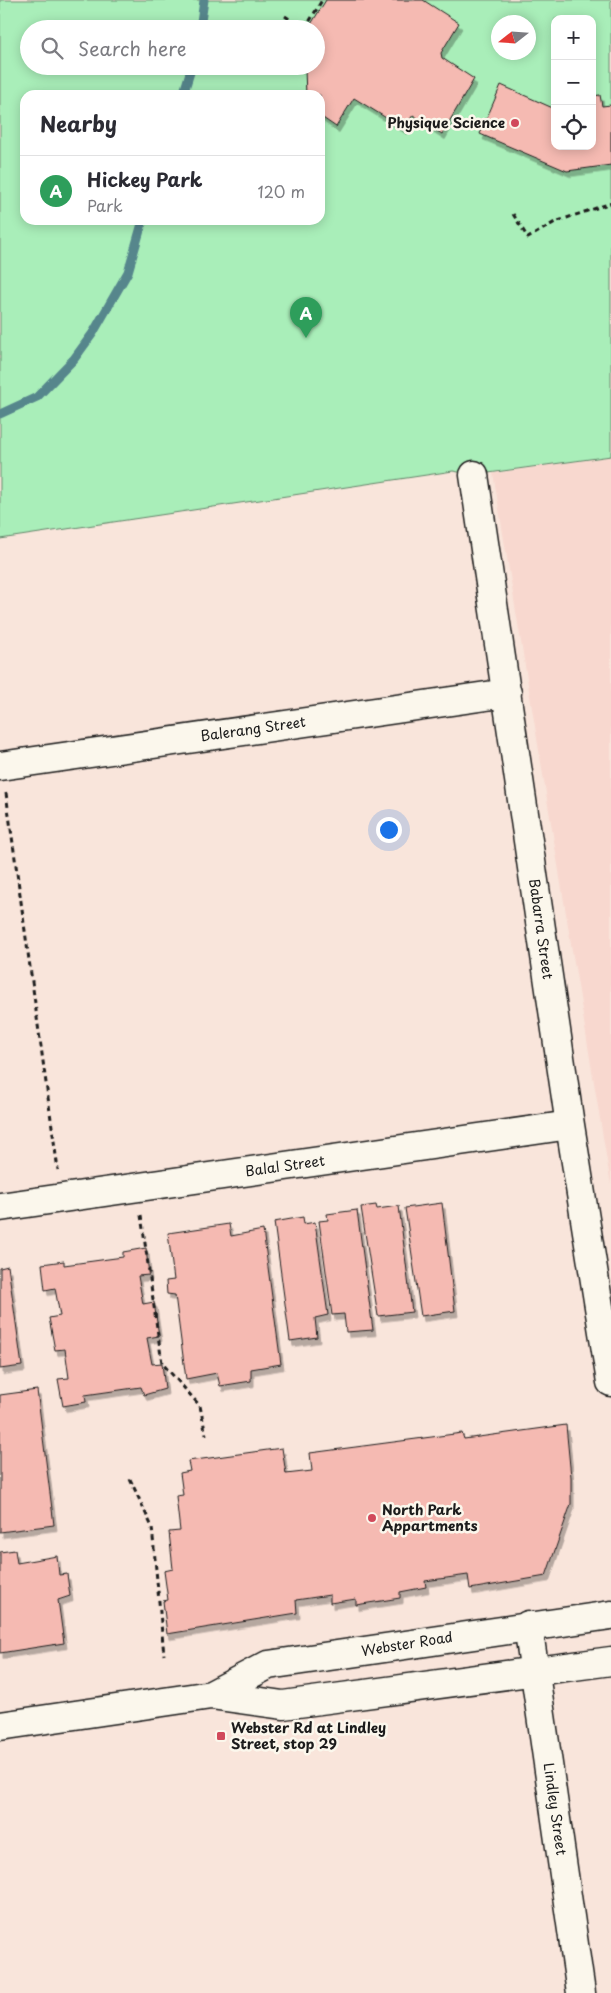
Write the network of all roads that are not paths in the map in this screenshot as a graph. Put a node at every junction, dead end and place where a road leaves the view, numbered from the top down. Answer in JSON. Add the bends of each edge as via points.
{"nodes":[{"id":1,"x":474,"y":475,"type":"dead end"},
{"id":2,"x":507,"y":693,"type":"junction"},
{"id":3,"x":1,"y":766,"type":"edge"},
{"id":4,"x":570,"y":1126,"type":"junction"},
{"id":5,"x":0,"y":1207,"type":"edge"},
{"id":6,"x":602,"y":1275,"type":"edge"},
{"id":7,"x":611,"y":1382,"type":"edge"},
{"id":8,"x":611,"y":1614,"type":"edge"},
{"id":9,"x":528,"y":1625,"type":"junction"},
{"id":10,"x":611,"y":1661,"type":"edge"},
{"id":11,"x":535,"y":1672,"type":"junction"},
{"id":12,"x":211,"y":1695,"type":"junction"},
{"id":13,"x":0,"y":1726,"type":"edge"},
{"id":14,"x":581,"y":1993,"type":"edge"}],
"edges":[{"from":1,"to":2,"type":"street","name":"Babarra Street"},
{"from":2,"to":3,"type":"street","name":"Balerang Street"},
{"from":2,"to":4,"type":"street","name":"Babarra Street"},
{"from":4,"to":5,"type":"street","name":"Balal Street"},
{"from":4,"to":6,"type":"street","name":"Babarra Street"},
{"from":6,"to":7,"type":"street","name":"Babarra Street"},
{"from":8,"to":9,"type":"street","name":"Webster Road"},
{"from":9,"to":11,"type":"street","name":"Lindley Street"},
{"from":9,"to":12,"type":"street","name":"Webster Road","via":[[268,1665]]},
{"from":10,"to":11,"type":"street","name":"Webster Road"},
{"from":11,"to":12,"type":"street","name":"Webster Road","via":[[283,1705]]},
{"from":11,"to":14,"type":"street","name":"Lindley Street"},
{"from":12,"to":13,"type":"street","name":"Webster Road"}]}
